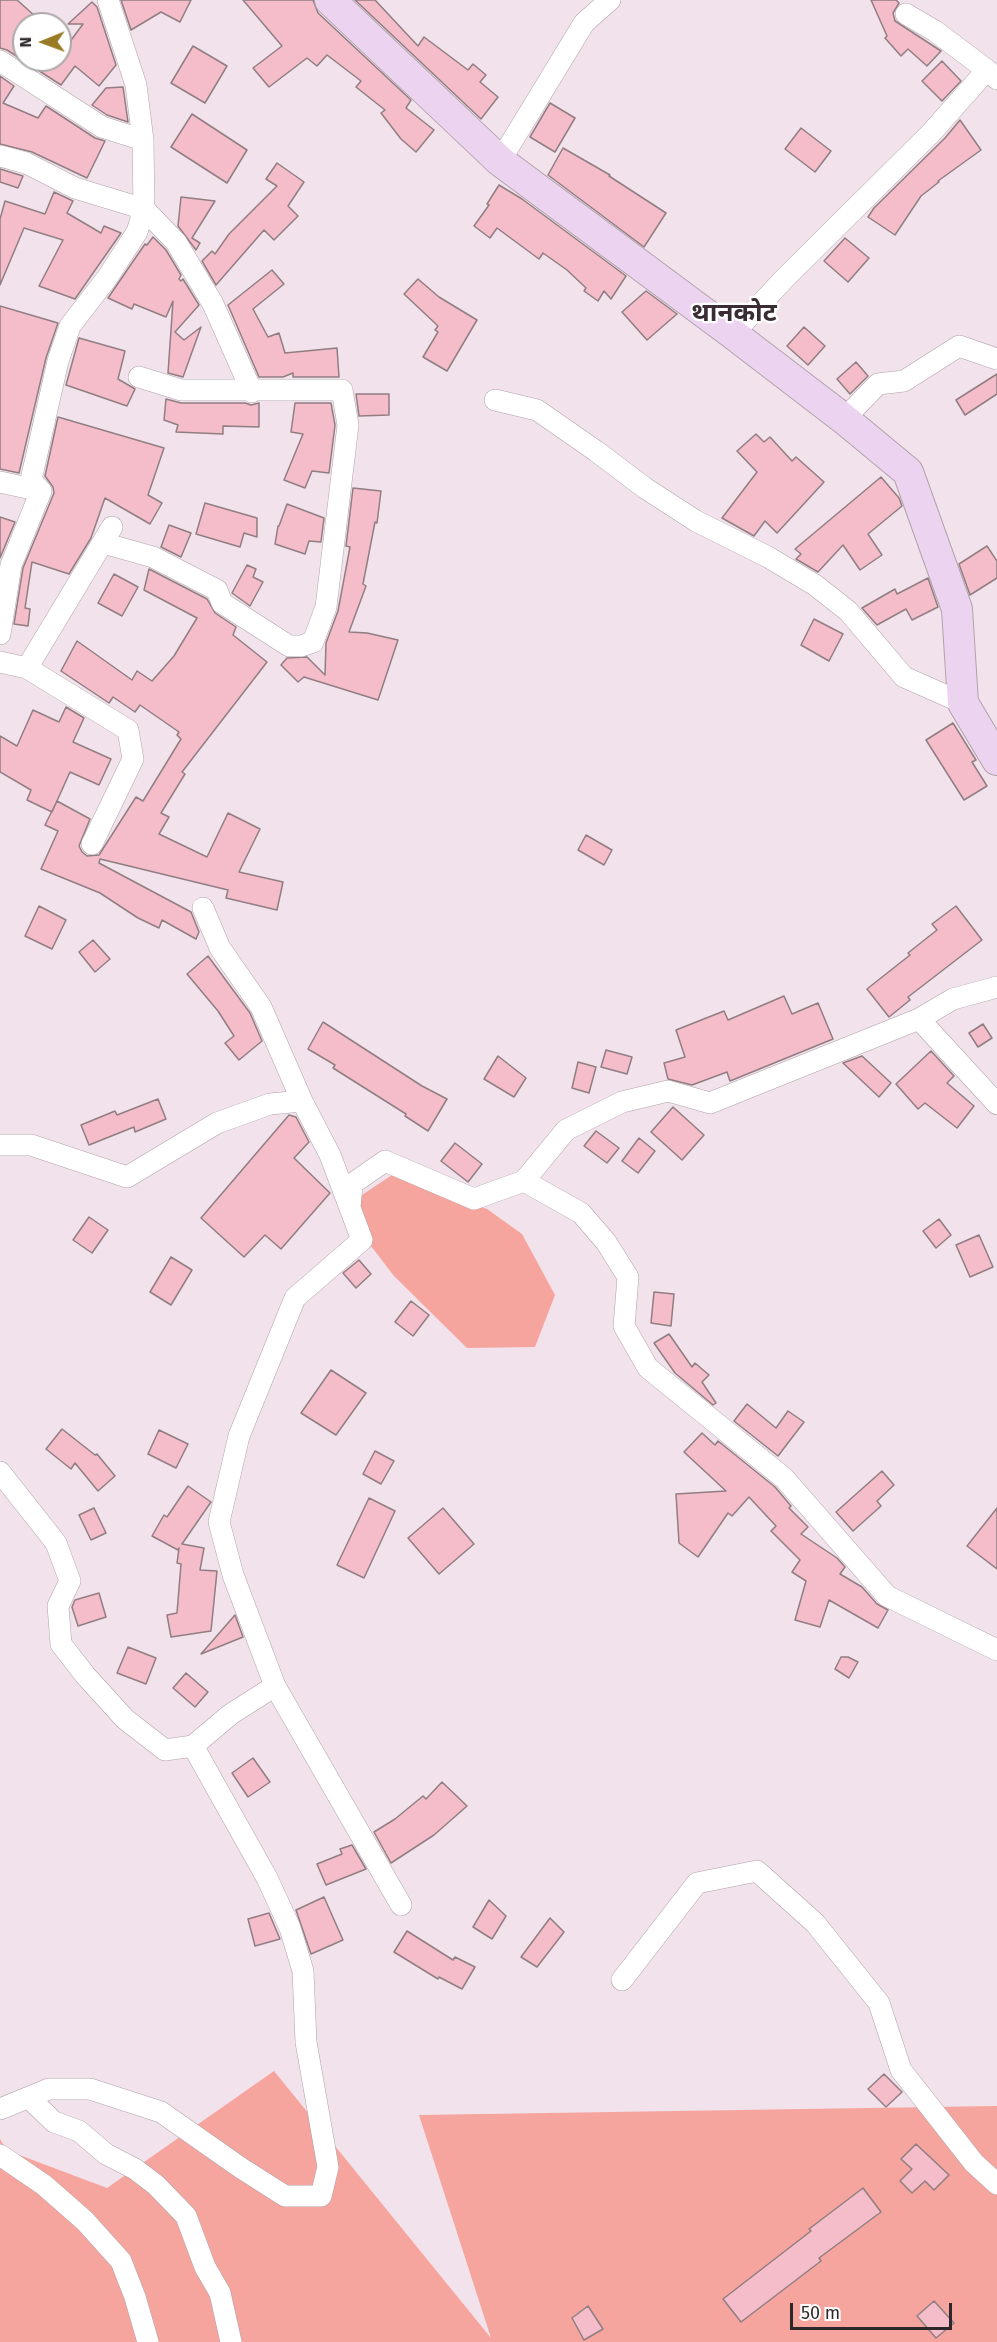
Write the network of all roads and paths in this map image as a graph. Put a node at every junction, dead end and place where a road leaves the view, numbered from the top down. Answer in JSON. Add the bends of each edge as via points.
{"nodes":[{"id":1,"x":108,"y":0,"type":"edge"},
{"id":2,"x":330,"y":0,"type":"edge"},
{"id":3,"x":610,"y":0,"type":"edge"},
{"id":4,"x":906,"y":14,"type":"dead end"},
{"id":5,"x":0,"y":61,"type":"edge"},
{"id":6,"x":992,"y":74,"type":"edge"},
{"id":7,"x":144,"y":140,"type":"junction"},
{"id":8,"x":0,"y":156,"type":"edge"},
{"id":9,"x":500,"y":161,"type":"junction"},
{"id":10,"x":144,"y":209,"type":"junction"},
{"id":11,"x":733,"y":334,"type":"junction"},
{"id":12,"x":997,"y":359,"type":"edge"},
{"id":13,"x":139,"y":377,"type":"dead end"},
{"id":14,"x":252,"y":392,"type":"junction"},
{"id":15,"x":495,"y":400,"type":"dead end"},
{"id":16,"x":844,"y":419,"type":"junction"},
{"id":17,"x":0,"y":482,"type":"edge"},
{"id":18,"x":41,"y":491,"type":"junction"},
{"id":19,"x":0,"y":634,"type":"edge"},
{"id":20,"x":0,"y":662,"type":"edge"},
{"id":21,"x":27,"y":668,"type":"junction"},
{"id":22,"x":963,"y":703,"type":"junction"},
{"id":23,"x":997,"y":760,"type":"edge"},
{"id":24,"x":92,"y":844,"type":"dead end"},
{"id":25,"x":203,"y":908,"type":"dead end"},
{"id":26,"x":997,"y":987,"type":"edge"},
{"id":27,"x":919,"y":1019,"type":"junction"},
{"id":28,"x":302,"y":1101,"type":"junction"},
{"id":29,"x":997,"y":1104,"type":"edge"},
{"id":30,"x":0,"y":1145,"type":"edge"},
{"id":31,"x":524,"y":1181,"type":"junction"},
{"id":32,"x":362,"y":1240,"type":"junction"},
{"id":33,"x":0,"y":1472,"type":"edge"},
{"id":34,"x":997,"y":1650,"type":"edge"},
{"id":35,"x":275,"y":1686,"type":"junction"},
{"id":36,"x":194,"y":1746,"type":"junction"},
{"id":37,"x":401,"y":1905,"type":"dead end"},
{"id":38,"x":622,"y":1980,"type":"dead end"},
{"id":39,"x":29,"y":2098,"type":"junction"},
{"id":40,"x":0,"y":2109,"type":"edge"},
{"id":41,"x":0,"y":2155,"type":"edge"},
{"id":42,"x":997,"y":2184,"type":"edge"},
{"id":43,"x":148,"y":2342,"type":"edge"},
{"id":44,"x":231,"y":2342,"type":"edge"}],
"edges":[{"from":1,"to":7,"type":"street","via":[[136,85]]},
{"from":2,"to":9,"type":"street"},
{"from":3,"to":9,"type":"street","via":[[584,23]]},
{"from":4,"to":6,"type":"street"},
{"from":5,"to":7,"type":"street","via":[[102,128]]},
{"from":6,"to":11,"type":"street"},
{"from":7,"to":10,"type":"street"},
{"from":8,"to":10,"type":"street","via":[[26,163],[75,188]]},
{"from":9,"to":11,"type":"street"},
{"from":10,"to":14,"type":"street","via":[[176,242],[213,304]]},
{"from":10,"to":18,"type":"street","via":[[137,232],[70,326],[58,361],[31,480]]},
{"from":11,"to":16,"type":"street"},
{"from":12,"to":16,"type":"street","via":[[959,346],[904,381],[878,384]]},
{"from":13,"to":14,"type":"street","via":[[181,390]]},
{"from":14,"to":21,"type":"street","via":[[342,390],[348,425],[326,607],[313,642],[289,646],[222,603],[217,590],[108,535]]},
{"from":15,"to":22,"type":"street","via":[[537,410],[687,516],[815,585],[848,611],[904,677]]},
{"from":16,"to":22,"type":"street","via":[[908,472],[957,609]]},
{"from":17,"to":18,"type":"street"},
{"from":18,"to":19,"type":"street","via":[[11,565]]},
{"from":20,"to":21,"type":"street"},
{"from":21,"to":24,"type":"street","via":[[128,730],[134,759]]},
{"from":22,"to":23,"type":"street"},
{"from":25,"to":28,"type":"street","via":[[220,948],[261,1007]]},
{"from":26,"to":27,"type":"street","via":[[953,999]]},
{"from":27,"to":29,"type":"street"},
{"from":27,"to":31,"type":"street","via":[[710,1103],[668,1091],[622,1102],[566,1130]]},
{"from":28,"to":30,"type":"street","via":[[270,1104],[217,1123],[127,1177],[31,1145]]},
{"from":28,"to":32,"type":"street","via":[[330,1155]]},
{"from":31,"to":32,"type":"street","via":[[474,1199],[385,1161],[352,1184],[350,1208]]},
{"from":31,"to":34,"type":"street","via":[[581,1214],[606,1242],[628,1277],[624,1326],[648,1368],[784,1478],[887,1596]]},
{"from":32,"to":35,"type":"street","via":[[295,1298],[240,1436],[219,1522],[233,1575]]},
{"from":33,"to":36,"type":"street","via":[[56,1544],[70,1581],[58,1606],[61,1644],[125,1719],[165,1750]]},
{"from":35,"to":36,"type":"street","via":[[231,1714]]},
{"from":35,"to":37,"type":"street"},
{"from":36,"to":39,"type":"street","via":[[267,1878],[290,1928],[303,1971],[306,2042],[328,2167],[321,2196],[285,2196],[161,2112],[90,2089],[49,2090]]},
{"from":38,"to":42,"type":"street","via":[[697,1882],[757,1871],[815,1923],[879,2003],[900,2070],[974,2163]]},
{"from":39,"to":40,"type":"street"},
{"from":39,"to":44,"type":"street","via":[[54,2122],[79,2131],[106,2154],[142,2174],[186,2216],[205,2267],[220,2293]]},
{"from":41,"to":43,"type":"street","via":[[44,2185],[121,2261]]}]}
